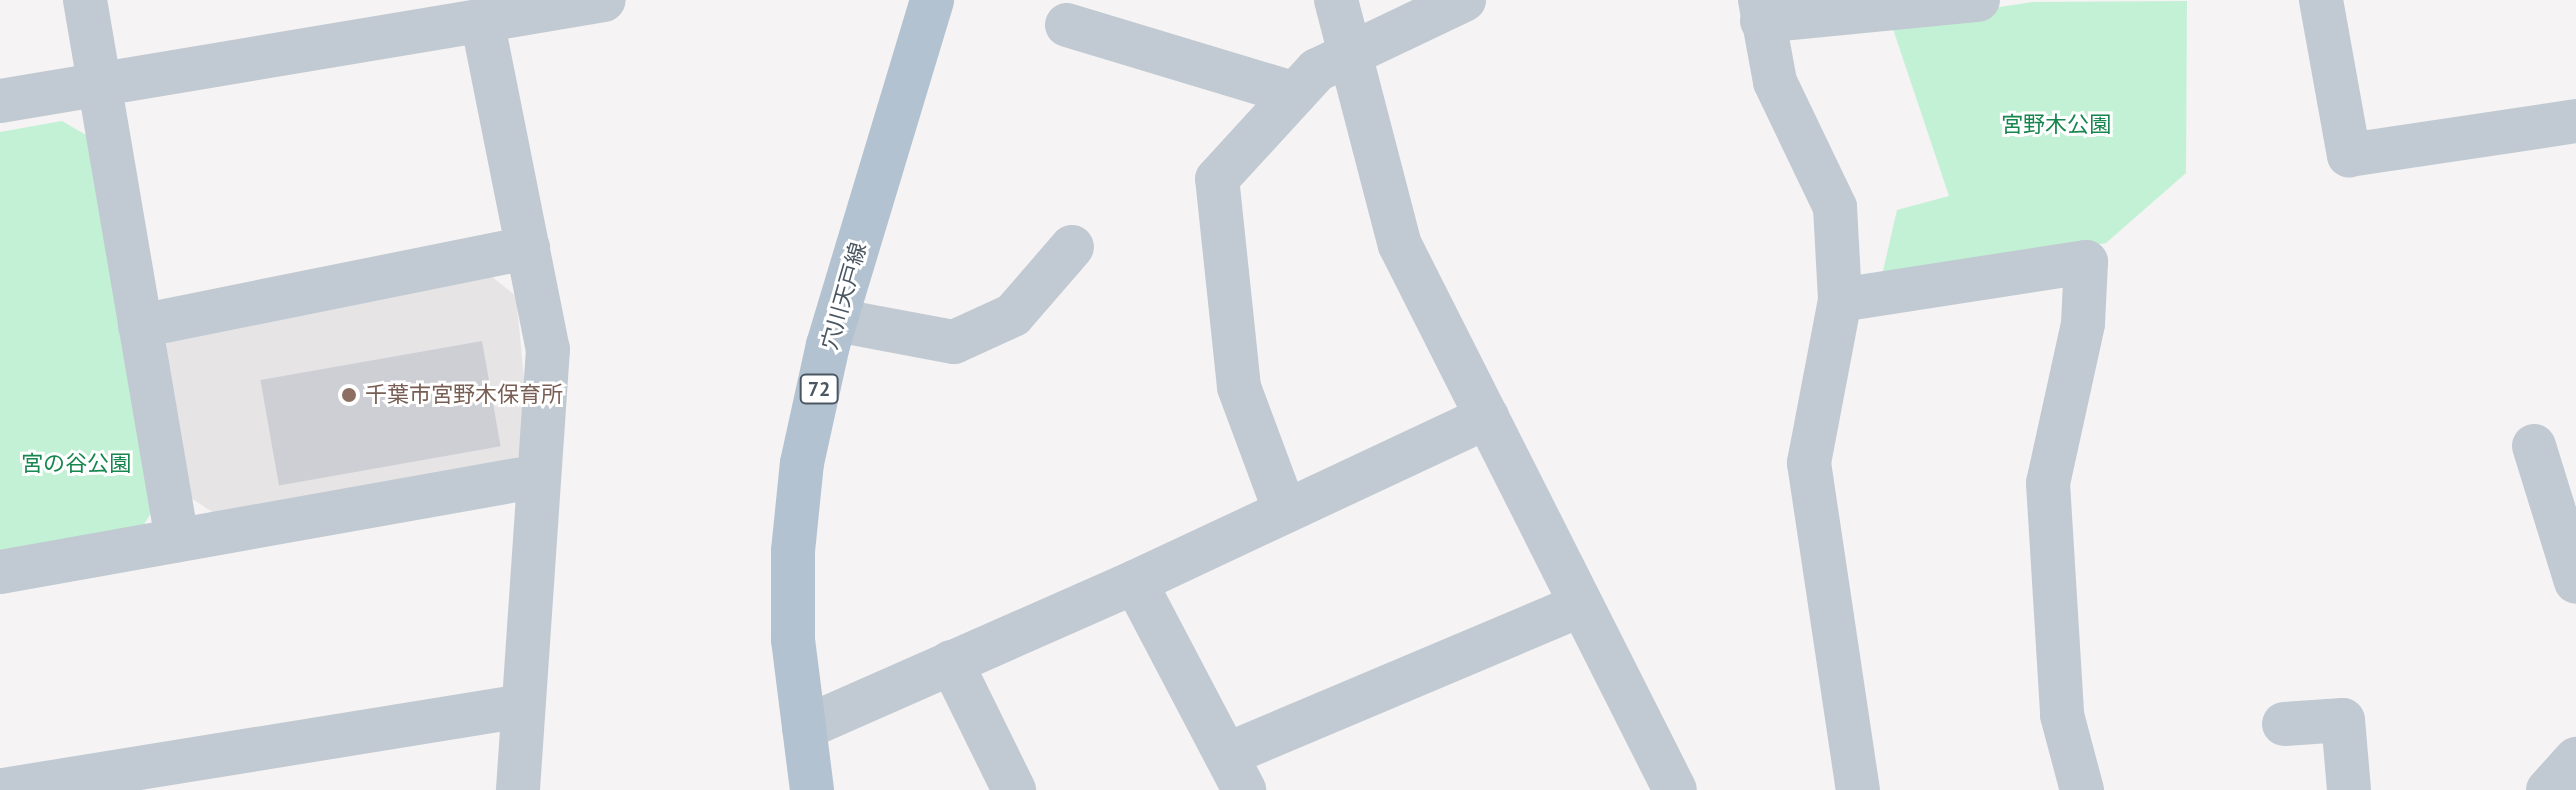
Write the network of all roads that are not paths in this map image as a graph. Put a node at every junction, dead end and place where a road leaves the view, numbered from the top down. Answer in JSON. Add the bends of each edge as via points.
{"nodes":[{"id":1,"x":85,"y":0,"type":"edge"},
{"id":2,"x":604,"y":0,"type":"edge"},
{"id":3,"x":932,"y":0,"type":"edge"},
{"id":4,"x":1336,"y":0,"type":"edge"},
{"id":5,"x":1464,"y":0,"type":"edge"},
{"id":6,"x":1978,"y":0,"type":"edge"},
{"id":7,"x":2321,"y":0,"type":"edge"},
{"id":8,"x":1761,"y":11,"type":"edge"},
{"id":9,"x":482,"y":20,"type":"junction"},
{"id":10,"x":1067,"y":25,"type":"dead end"},
{"id":11,"x":1352,"y":51,"type":"junction"},
{"id":12,"x":99,"y":85,"type":"junction"},
{"id":13,"x":1295,"y":94,"type":"junction"},
{"id":14,"x":0,"y":101,"type":"edge"},
{"id":15,"x":2576,"y":121,"type":"edge"},
{"id":16,"x":1072,"y":247,"type":"dead end"},
{"id":17,"x":528,"y":248,"type":"junction"},
{"id":18,"x":1840,"y":300,"type":"junction"},
{"id":19,"x":836,"y":320,"type":"junction"},
{"id":20,"x":140,"y":326,"type":"junction"},
{"id":21,"x":1487,"y":417,"type":"junction"},
{"id":22,"x":2534,"y":446,"type":"dead end"},
{"id":23,"x":539,"y":476,"type":"junction"},
{"id":24,"x":1285,"y":511,"type":"junction"},
{"id":25,"x":177,"y":540,"type":"junction"},
{"id":26,"x":0,"y":572,"type":"edge"},
{"id":27,"x":1135,"y":582,"type":"junction"},
{"id":28,"x":2576,"y":582,"type":"edge"},
{"id":29,"x":1581,"y":605,"type":"junction"},
{"id":30,"x":951,"y":662,"type":"junction"},
{"id":31,"x":523,"y":706,"type":"junction"},
{"id":32,"x":2284,"y":724,"type":"dead end"},
{"id":33,"x":804,"y":728,"type":"junction"},
{"id":34,"x":2576,"y":759,"type":"edge"},
{"id":35,"x":1235,"y":773,"type":"edge"},
{"id":36,"x":1664,"y":787,"type":"edge"},
{"id":37,"x":3,"y":790,"type":"edge"},
{"id":38,"x":518,"y":790,"type":"edge"},
{"id":39,"x":812,"y":790,"type":"edge"},
{"id":40,"x":1014,"y":790,"type":"edge"},
{"id":41,"x":1858,"y":790,"type":"edge"},
{"id":42,"x":2082,"y":790,"type":"edge"},
{"id":43,"x":2349,"y":790,"type":"edge"},
{"id":44,"x":2548,"y":790,"type":"edge"}],
"edges":[{"from":1,"to":12,"type":"street"},
{"from":2,"to":9,"type":"street"},
{"from":3,"to":19,"type":"main road","name":"穴川天戸線","number":"72"},
{"from":4,"to":11,"type":"street"},
{"from":5,"to":11,"type":"street"},
{"from":6,"to":8,"type":"street"},
{"from":7,"to":15,"type":"street","via":[[2349,155]]},
{"from":8,"to":18,"type":"street","via":[[1775,82],[1835,207]]},
{"from":9,"to":12,"type":"street"},
{"from":9,"to":17,"type":"street"},
{"from":10,"to":13,"type":"street"},
{"from":11,"to":13,"type":"street","via":[[1317,70]]},
{"from":11,"to":21,"type":"street","via":[[1400,245]]},
{"from":12,"to":14,"type":"street"},
{"from":12,"to":20,"type":"street"},
{"from":13,"to":24,"type":"street","via":[[1217,179],[1239,387]]},
{"from":16,"to":19,"type":"street","via":[[1013,315],[954,342]]},
{"from":17,"to":20,"type":"street"},
{"from":17,"to":23,"type":"street","via":[[548,349]]},
{"from":18,"to":41,"type":"street","via":[[1809,463]]},
{"from":18,"to":42,"type":"street","via":[[2086,262],[2083,324],[2048,483],[2062,715]]},
{"from":19,"to":33,"type":"main road","name":"穴川天戸線","number":"72","via":[[802,463],[793,551],[793,639]]},
{"from":20,"to":25,"type":"street"},
{"from":21,"to":24,"type":"street"},
{"from":21,"to":29,"type":"street"},
{"from":22,"to":28,"type":"street"},
{"from":23,"to":25,"type":"street"},
{"from":23,"to":31,"type":"street"},
{"from":24,"to":27,"type":"street"},
{"from":25,"to":26,"type":"street"},
{"from":27,"to":30,"type":"street"},
{"from":27,"to":35,"type":"street"},
{"from":29,"to":35,"type":"street"},
{"from":29,"to":36,"type":"street"},
{"from":30,"to":33,"type":"street"},
{"from":30,"to":40,"type":"street"},
{"from":31,"to":37,"type":"street"},
{"from":31,"to":38,"type":"street"},
{"from":32,"to":43,"type":"street","via":[[2343,720]]},
{"from":33,"to":39,"type":"main road","name":"穴川天戸線","number":"72"},
{"from":34,"to":44,"type":"street"}]}
